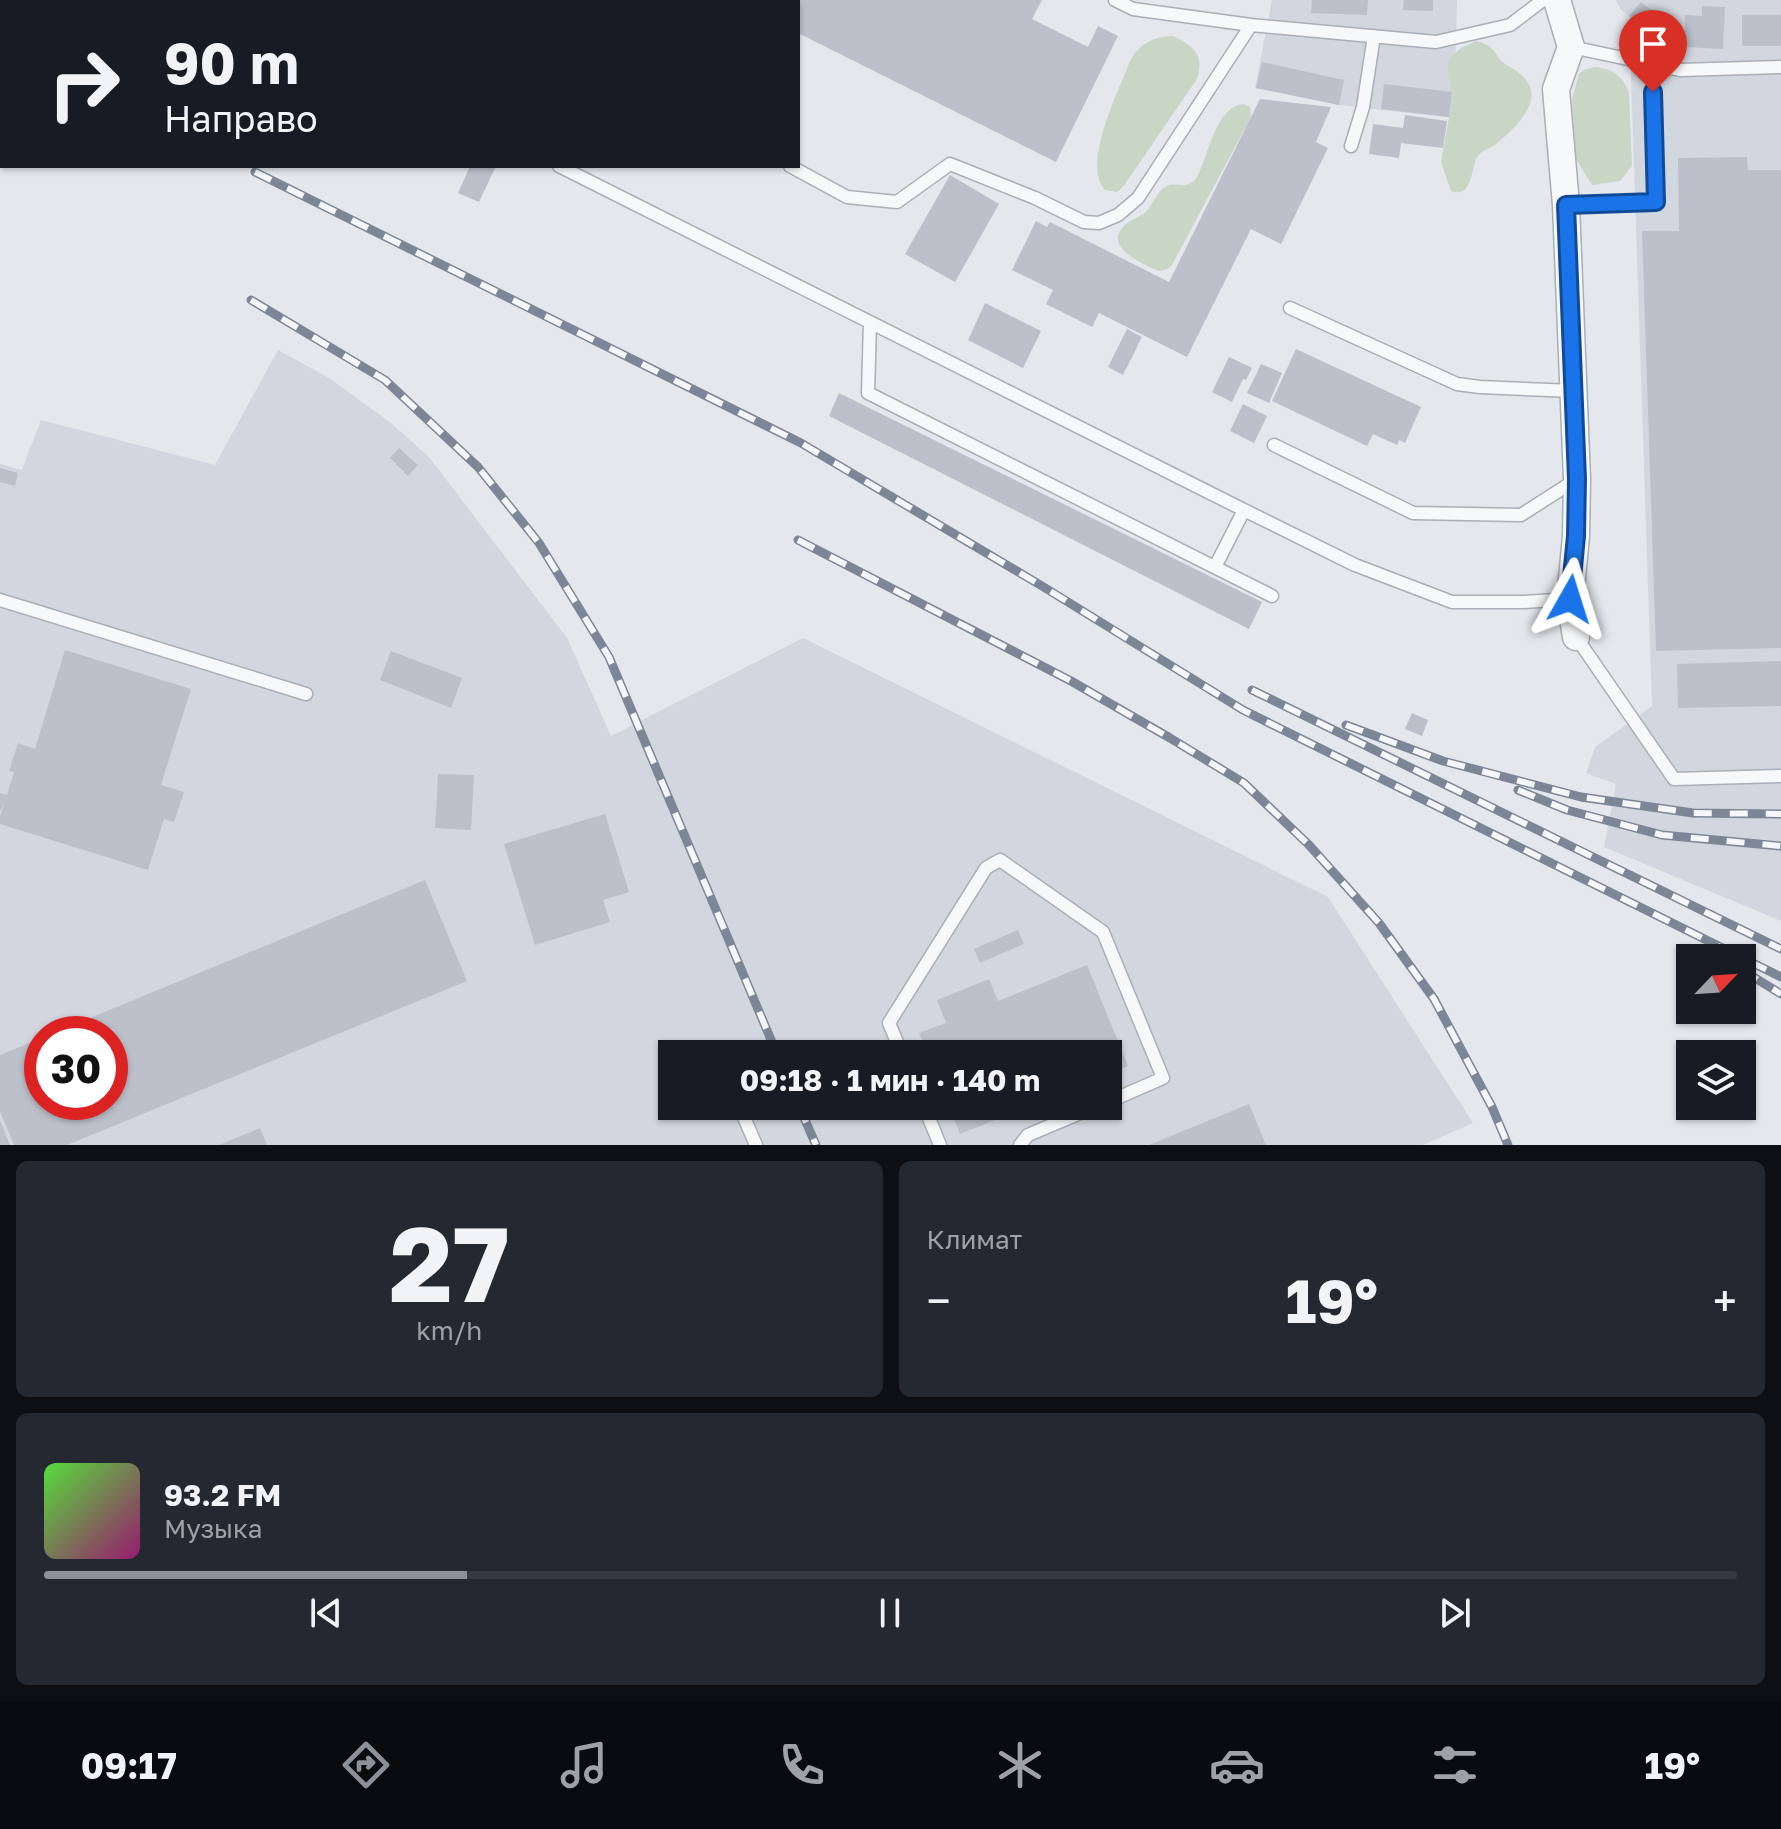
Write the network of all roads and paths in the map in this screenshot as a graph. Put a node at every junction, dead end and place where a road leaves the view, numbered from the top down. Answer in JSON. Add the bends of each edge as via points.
{"nodes":[{"id":1,"x":1115,"y":0,"type":"edge"},
{"id":2,"x":1543,"y":0,"type":"edge"},
{"id":3,"x":1557,"y":0,"type":"edge"},
{"id":4,"x":1251,"y":25,"type":"junction"},
{"id":5,"x":1374,"y":36,"type":"junction"},
{"id":6,"x":1571,"y":47,"type":"junction"},
{"id":7,"x":1653,"y":64,"type":"junction"},
{"id":8,"x":1781,"y":67,"type":"edge"},
{"id":9,"x":1351,"y":146,"type":"dead end"},
{"id":10,"x":563,"y":168,"type":"edge"},
{"id":11,"x":794,"y":168,"type":"edge"},
{"id":12,"x":1566,"y":205,"type":"junction"},
{"id":13,"x":1290,"y":308,"type":"dead end"},
{"id":14,"x":870,"y":322,"type":"junction"},
{"id":15,"x":1573,"y":391,"type":"junction"},
{"id":16,"x":1274,"y":445,"type":"dead end"},
{"id":17,"x":1577,"y":479,"type":"junction"},
{"id":18,"x":1244,"y":510,"type":"junction"},
{"id":19,"x":1215,"y":567,"type":"junction"},
{"id":20,"x":1272,"y":596,"type":"dead end"},
{"id":21,"x":1570,"y":599,"type":"junction"},
{"id":22,"x":0,"y":600,"type":"edge"},
{"id":23,"x":1576,"y":637,"type":"joint"},
{"id":24,"x":306,"y":694,"type":"dead end"},
{"id":25,"x":1781,"y":776,"type":"edge"},
{"id":26,"x":896,"y":1040,"type":"edge"},
{"id":27,"x":1122,"y":1096,"type":"edge"},
{"id":28,"x":745,"y":1120,"type":"edge"},
{"id":29,"x":930,"y":1120,"type":"edge"},
{"id":30,"x":1064,"y":1120,"type":"edge"},
{"id":31,"x":756,"y":1145,"type":"edge"},
{"id":32,"x":940,"y":1145,"type":"edge"},
{"id":33,"x":1020,"y":1145,"type":"edge"}],
"edges":[{"from":1,"to":4,"type":"lane","via":[[1133,9]]},
{"from":2,"to":5,"type":"lane","via":[[1510,25],[1436,42]]},
{"from":3,"to":6,"type":"street"},
{"from":4,"to":5,"type":"lane"},
{"from":4,"to":11,"type":"lane","via":[[1138,198],[1099,223],[1084,222],[950,164],[897,202],[847,197]]},
{"from":5,"to":9,"type":"lane"},
{"from":6,"to":7,"type":"lane"},
{"from":6,"to":12,"type":"street","via":[[1556,89]]},
{"from":7,"to":8,"type":"lane","via":[[1680,70]]},
{"from":7,"to":12,"type":"lane","via":[[1656,202]]},
{"from":10,"to":14,"type":"lane"},
{"from":12,"to":15,"type":"street"},
{"from":13,"to":15,"type":"lane","via":[[1457,384]]},
{"from":14,"to":18,"type":"lane"},
{"from":14,"to":19,"type":"lane","via":[[868,393]]},
{"from":15,"to":17,"type":"street"},
{"from":16,"to":17,"type":"lane","via":[[1413,513],[1521,515]]},
{"from":17,"to":21,"type":"street"},
{"from":18,"to":19,"type":"lane"},
{"from":18,"to":21,"type":"lane","via":[[1355,565],[1452,602]]},
{"from":19,"to":20,"type":"lane"},
{"from":21,"to":23,"type":"street"},
{"from":22,"to":24,"type":"lane"},
{"from":23,"to":25,"type":"lane","via":[[1674,779]]},
{"from":26,"to":27,"type":"lane","via":[[889,1023],[986,868],[1000,860],[1103,932],[1163,1078]]},
{"from":28,"to":31,"type":"lane"},
{"from":29,"to":32,"type":"lane"},
{"from":30,"to":33,"type":"lane","via":[[1028,1135]]}]}
